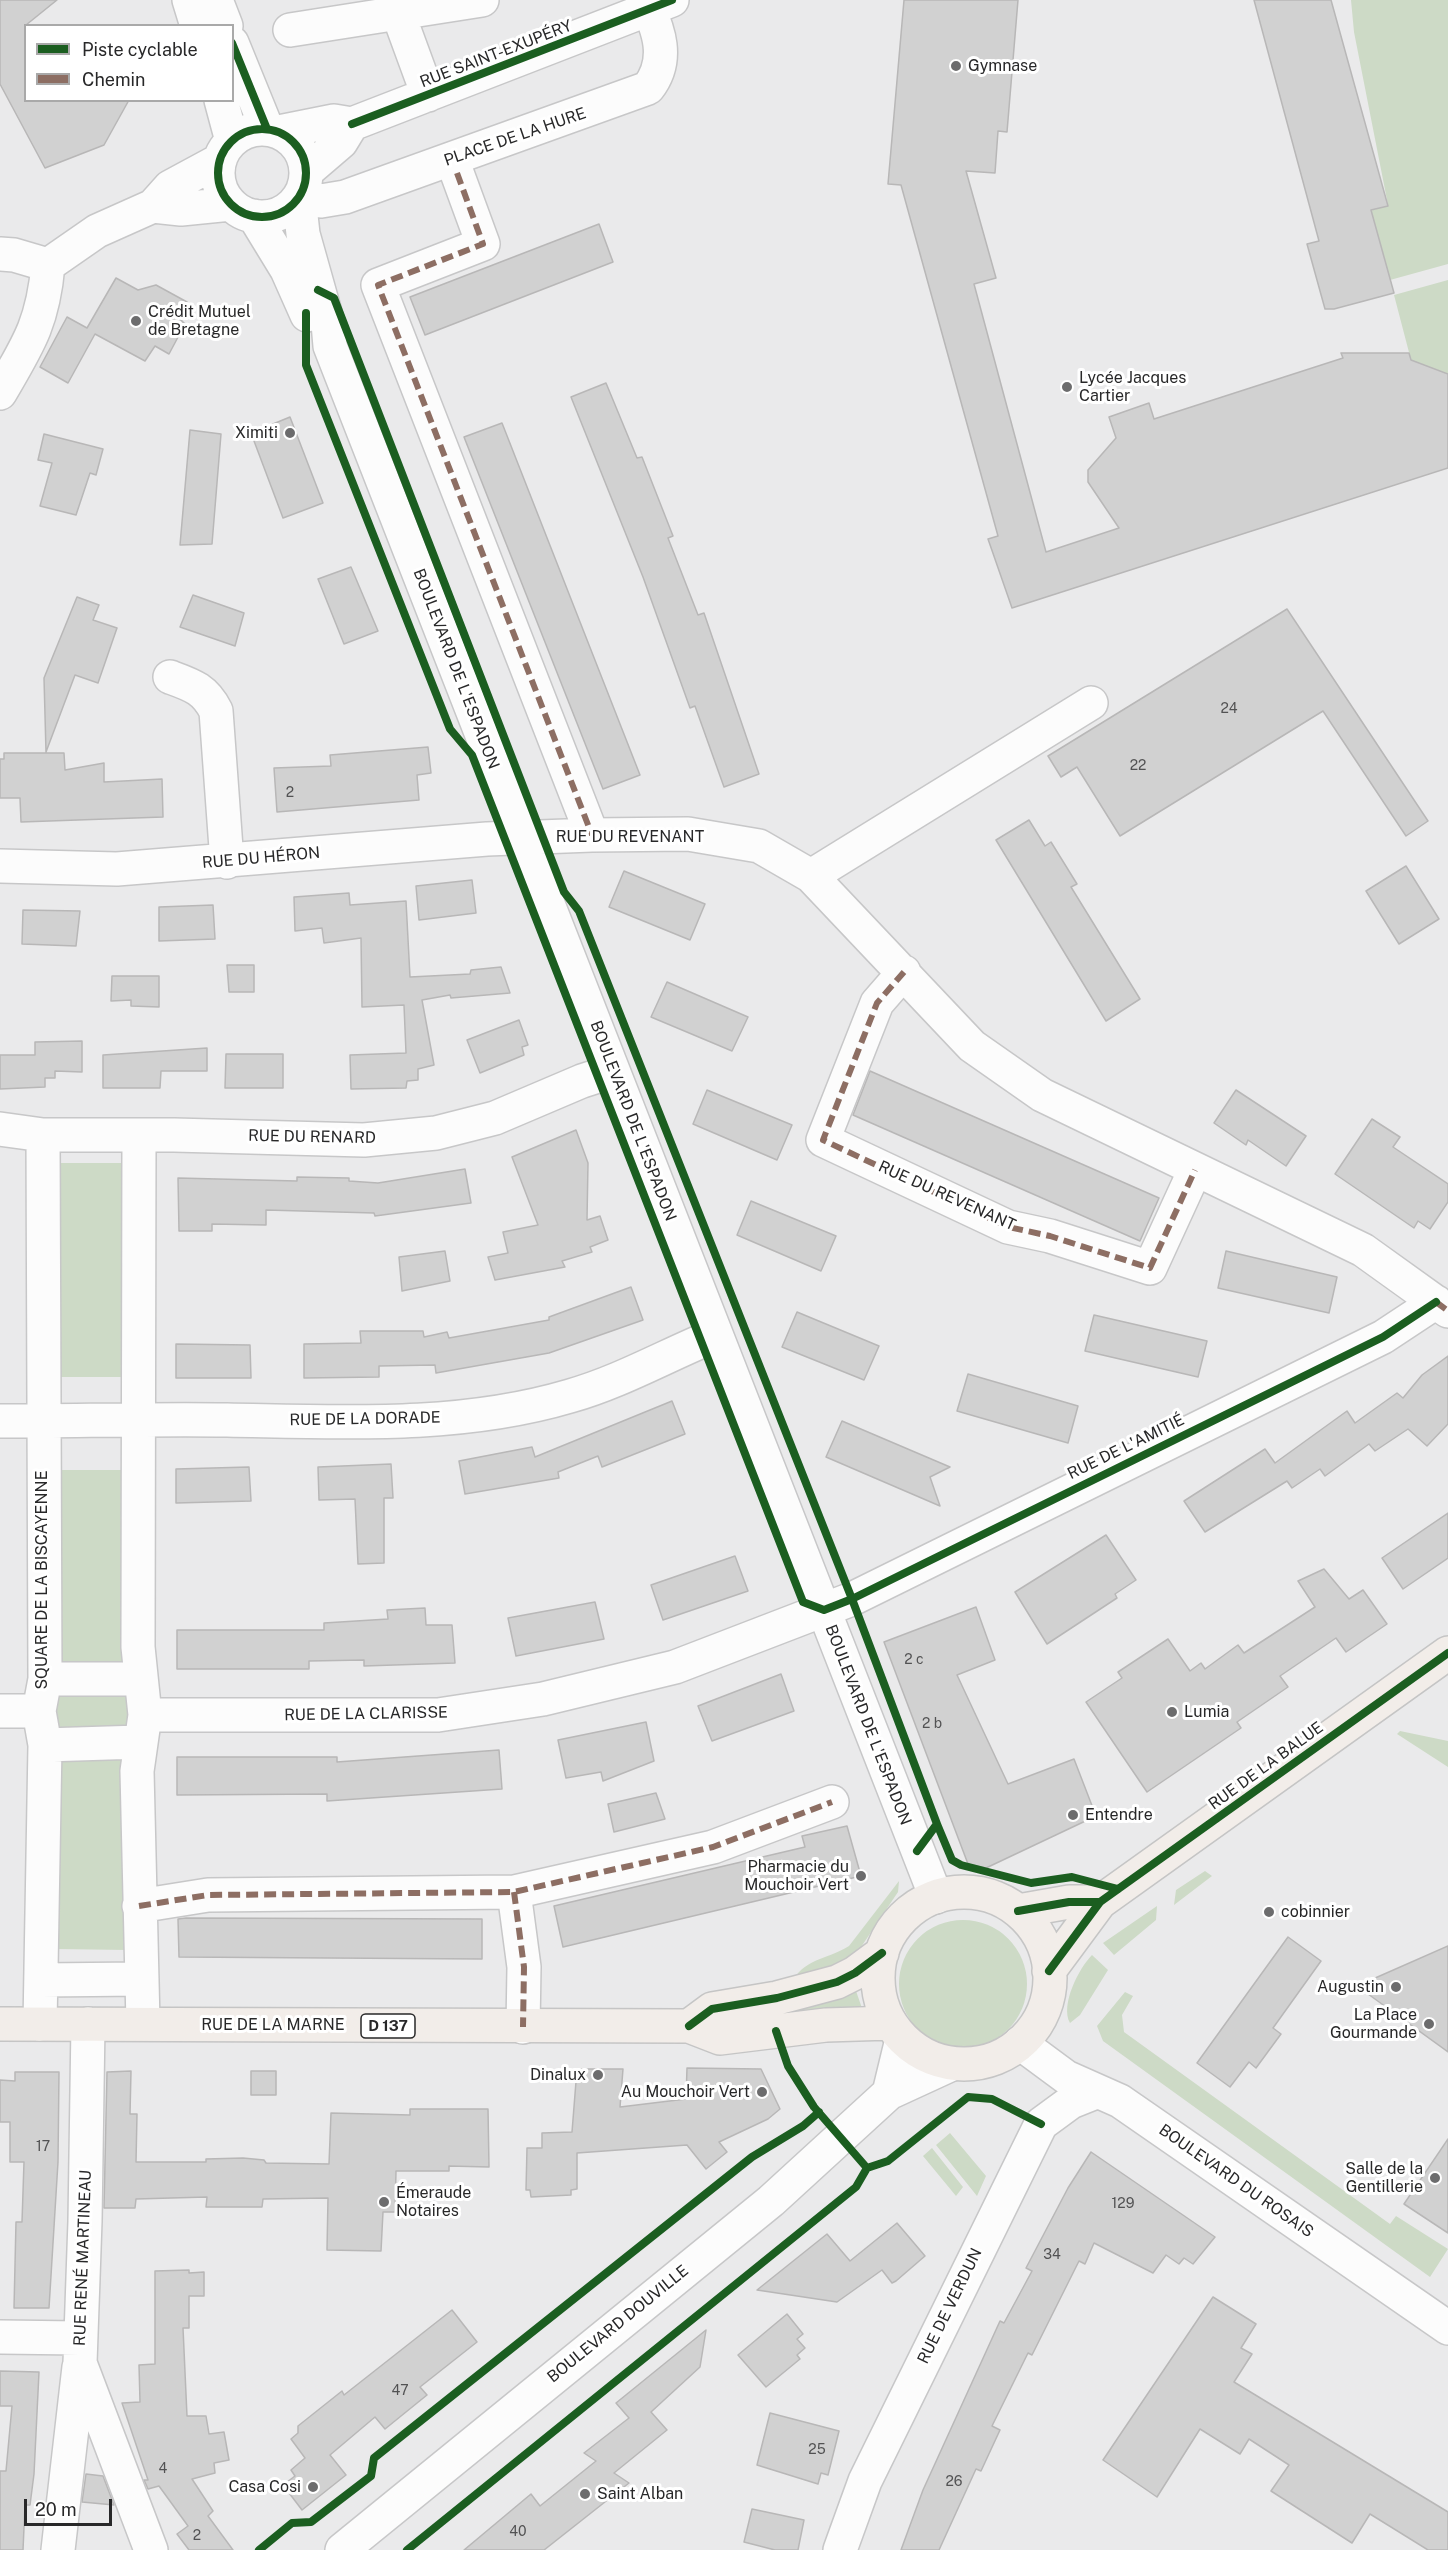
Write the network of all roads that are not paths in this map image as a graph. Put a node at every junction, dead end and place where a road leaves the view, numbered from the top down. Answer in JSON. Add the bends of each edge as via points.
{"nodes":[{"id":1,"x":189,"y":0,"type":"edge"},
{"id":2,"x":216,"y":0,"type":"edge"},
{"id":3,"x":482,"y":0,"type":"edge"},
{"id":4,"x":656,"y":3,"type":"edge"},
{"id":5,"x":398,"y":13,"type":"junction"},
{"id":6,"x":196,"y":24,"type":"edge"},
{"id":7,"x":225,"y":24,"type":"edge"},
{"id":8,"x":290,"y":30,"type":"dead end"},
{"id":9,"x":234,"y":47,"type":"edge"},
{"id":10,"x":428,"y":95,"type":"junction"},
{"id":11,"x":221,"y":102,"type":"edge"},
{"id":12,"x":352,"y":124,"type":"junction"},
{"id":13,"x":273,"y":130,"type":"junction"},
{"id":14,"x":226,"y":151,"type":"junction"},
{"id":15,"x":457,"y":173,"type":"dead end"},
{"id":16,"x":302,"y":188,"type":"junction"},
{"id":17,"x":153,"y":206,"type":"junction"},
{"id":18,"x":242,"y":210,"type":"junction"},
{"id":19,"x":0,"y":254,"type":"edge"},
{"id":20,"x":48,"y":265,"type":"junction"},
{"id":21,"x":330,"y":346,"type":"junction"},
{"id":22,"x":0,"y":393,"type":"edge"},
{"id":23,"x":170,"y":677,"type":"dead end"},
{"id":24,"x":1091,"y":703,"type":"dead end"},
{"id":25,"x":591,"y":835,"type":"junction"},
{"id":26,"x":522,"y":838,"type":"junction"},
{"id":27,"x":226,"y":862,"type":"junction"},
{"id":28,"x":0,"y":866,"type":"edge"},
{"id":29,"x":811,"y":876,"type":"junction"},
{"id":30,"x":904,"y":972,"type":"junction"},
{"id":31,"x":613,"y":1071,"type":"junction"},
{"id":32,"x":0,"y":1129,"type":"edge"},
{"id":33,"x":43,"y":1135,"type":"junction"},
{"id":34,"x":140,"y":1135,"type":"junction"},
{"id":35,"x":1195,"y":1170,"type":"junction"},
{"id":36,"x":1442,"y":1307,"type":"edge"},
{"id":37,"x":716,"y":1335,"type":"junction"},
{"id":38,"x":0,"y":1421,"type":"edge"},
{"id":39,"x":43,"y":1421,"type":"junction"},
{"id":40,"x":140,"y":1422,"type":"junction"},
{"id":41,"x":824,"y":1610,"type":"junction"},
{"id":42,"x":1448,"y":1653,"type":"edge"},
{"id":43,"x":45,"y":1679,"type":"junction"},
{"id":44,"x":141,"y":1679,"type":"junction"},
{"id":45,"x":0,"y":1711,"type":"edge"},
{"id":46,"x":39,"y":1711,"type":"junction"},
{"id":47,"x":142,"y":1729,"type":"junction"},
{"id":48,"x":45,"y":1745,"type":"junction"},
{"id":49,"x":832,"y":1802,"type":"dead end"},
{"id":50,"x":514,"y":1892,"type":"junction"},
{"id":51,"x":936,"y":1897,"type":"junction"},
{"id":52,"x":1100,"y":1902,"type":"junction"},
{"id":53,"x":139,"y":1906,"type":"junction"},
{"id":54,"x":1018,"y":1911,"type":"junction"},
{"id":55,"x":882,"y":1953,"type":"junction"},
{"id":56,"x":1049,"y":1971,"type":"junction"},
{"id":57,"x":142,"y":1979,"type":"junction"},
{"id":58,"x":41,"y":1980,"type":"junction"},
{"id":59,"x":0,"y":2024,"type":"edge"},
{"id":60,"x":40,"y":2024,"type":"junction"},
{"id":61,"x":88,"y":2024,"type":"junction"},
{"id":62,"x":143,"y":2024,"type":"junction"},
{"id":63,"x":689,"y":2026,"type":"junction"},
{"id":64,"x":523,"y":2027,"type":"junction"},
{"id":65,"x":896,"y":2031,"type":"junction"},
{"id":66,"x":1020,"y":2043,"type":"junction"},
{"id":67,"x":952,"y":2064,"type":"junction"},
{"id":68,"x":1096,"y":2092,"type":"junction"},
{"id":69,"x":889,"y":2093,"type":"junction"},
{"id":70,"x":1448,"y":2328,"type":"edge"},
{"id":71,"x":0,"y":2337,"type":"edge"},
{"id":72,"x":80,"y":2351,"type":"junction"},
{"id":73,"x":58,"y":2550,"type":"edge"},
{"id":74,"x":151,"y":2550,"type":"edge"},
{"id":75,"x":342,"y":2550,"type":"edge"},
{"id":76,"x":840,"y":2550,"type":"edge"}],
"edges":[{"from":1,"to":6,"type":"street"},
{"from":2,"to":7,"type":"street"},
{"from":3,"to":5,"type":"street"},
{"from":4,"to":10,"type":"street","name":"RUE SAINT-EXUPÉRY"},
{"from":4,"to":16,"type":"street","name":"PLACE DE LA HURE","via":[[661,59],[658,75],[648,88],[345,197],[321,201]]},
{"from":5,"to":8,"type":"street"},
{"from":5,"to":10,"type":"street"},
{"from":9,"to":13,"type":"street"},
{"from":10,"to":12,"type":"street","name":"RUE SAINT-EXUPÉRY"},
{"from":11,"to":14,"type":"street"},
{"from":12,"to":13,"type":"street","name":"RUE SAINT-EXUPÉRY","via":[[334,121]]},
{"from":12,"to":16,"type":"street"},
{"from":13,"to":14,"type":"street","via":[[254,129]]},
{"from":13,"to":16,"type":"street","via":[[299,148]]},
{"from":14,"to":17,"type":"street","via":[[170,187]]},
{"from":14,"to":18,"type":"street","via":[[219,181]]},
{"from":15,"to":25,"type":"street","via":[[483,244],[378,285]]},
{"from":16,"to":18,"type":"street","via":[[291,207],[279,213]]},
{"from":16,"to":21,"type":"street","name":"BOULEVARD DE L'ESPADON","via":[[305,243],[328,323]]},
{"from":17,"to":18,"type":"street"},
{"from":17,"to":20,"type":"street","via":[[97,231]]},
{"from":18,"to":21,"type":"street","name":"BOULEVARD DE L'ESPADON","via":[[287,270],[314,329]]},
{"from":19,"to":20,"type":"street"},
{"from":20,"to":22,"type":"street","via":[[45,298],[35,332]]},
{"from":21,"to":26,"type":"street","name":"BOULEVARD DE L'ESPADON"},
{"from":23,"to":27,"type":"street","via":[[201,689],[216,711]]},
{"from":24,"to":29,"type":"street"},
{"from":25,"to":26,"type":"street","name":"RUE DU REVENANT"},
{"from":25,"to":29,"type":"street","name":"RUE DU REVENANT","via":[[708,835],[759,846]]},
{"from":26,"to":27,"type":"street","name":"RUE DU HÉRON"},
{"from":26,"to":31,"type":"street","name":"BOULEVARD DE L'ESPADON"},
{"from":27,"to":28,"type":"street","name":"RUE DU HÉRON","via":[[117,868]]},
{"from":29,"to":30,"type":"street","name":"RUE DU REVENANT"},
{"from":30,"to":35,"type":"street","name":"RUE DU REVENANT","via":[[972,1046],[1004,1070],[1042,1095]]},
{"from":30,"to":35,"type":"street","name":"RUE DU REVENANT","via":[[878,1003],[823,1140],[1008,1227],[1050,1236],[1150,1268]]},
{"from":31,"to":34,"type":"street","name":"RUE DU RENARD","via":[[495,1118],[436,1132],[364,1140]]},
{"from":31,"to":37,"type":"street","name":"BOULEVARD DE L'ESPADON"},
{"from":32,"to":33,"type":"street","name":"RUE DU RENARD"},
{"from":33,"to":34,"type":"street","name":"RUE DU RENARD"},
{"from":33,"to":39,"type":"street","name":"SQUARE DE LA BISCAYENNE"},
{"from":34,"to":40,"type":"street"},
{"from":35,"to":36,"type":"street","name":"RUE DU REVENANT","via":[[1363,1250]]},
{"from":36,"to":41,"type":"street","name":"RUE DE L'AMITIÉ"},
{"from":37,"to":40,"type":"street","name":"RUE DE LA DORADE","via":[[570,1396],[504,1411],[364,1421]]},
{"from":37,"to":41,"type":"street","name":"BOULEVARD DE L'ESPADON"},
{"from":38,"to":39,"type":"street","name":"RUE DE LA DORADE"},
{"from":39,"to":40,"type":"street","name":"RUE DE LA DORADE"},
{"from":39,"to":43,"type":"street","name":"SQUARE DE LA BISCAYENNE"},
{"from":40,"to":44,"type":"street"},
{"from":41,"to":47,"type":"street","name":"RUE DE LA CLARISSE","via":[[675,1666],[543,1699],[438,1714]]},
{"from":41,"to":51,"type":"street","name":"BOULEVARD DE L'ESPADON"},
{"from":42,"to":52,"type":"main road","name":"RUE DE LA BALUE"},
{"from":43,"to":44,"type":"street"},
{"from":43,"to":46,"type":"street","name":"SQUARE DE LA BISCAYENNE"},
{"from":44,"to":47,"type":"street"},
{"from":45,"to":46,"type":"street"},
{"from":46,"to":48,"type":"street","name":"SQUARE DE LA BISCAYENNE"},
{"from":47,"to":48,"type":"street","name":"RUE DE LA CLARISSE"},
{"from":47,"to":53,"type":"street","via":[[137,1771]]},
{"from":48,"to":58,"type":"street","name":"SQUARE DE LA BISCAYENNE"},
{"from":49,"to":50,"type":"street","via":[[713,1847]]},
{"from":50,"to":53,"type":"street","via":[[208,1895]]},
{"from":50,"to":64,"type":"street","via":[[524,1967]]},
{"from":51,"to":54,"type":"main road","via":[[957,1892],[979,1893]]},
{"from":51,"to":55,"type":"main road","via":[[912,1910],[894,1929]]},
{"from":52,"to":54,"type":"main road","via":[[1069,1902]]},
{"from":52,"to":56,"type":"main road","name":"RUE DE LA BALUE"},
{"from":53,"to":57,"type":"street"},
{"from":54,"to":56,"type":"main road","via":[[1045,1948]]},
{"from":55,"to":63,"type":"main road","via":[[837,1982],[712,2009]]},
{"from":55,"to":65,"type":"main road","via":[[879,1989]]},
{"from":56,"to":66,"type":"main road","via":[[1047,1999],[1036,2025]]},
{"from":57,"to":58,"type":"street"},
{"from":57,"to":62,"type":"street"},
{"from":58,"to":60,"type":"street","name":"SQUARE DE LA BISCAYENNE"},
{"from":59,"to":60,"type":"main road","name":"RUE DE LA MARNE","number":"D 137"},
{"from":60,"to":61,"type":"main road","name":"RUE DE LA MARNE","number":"D 137"},
{"from":61,"to":62,"type":"main road","name":"RUE DE LA MARNE","number":"D 137"},
{"from":61,"to":72,"type":"street","name":"RUE RENÉ MARTINEAU"},
{"from":62,"to":64,"type":"main road","name":"RUE DE LA MARNE","number":"D 137"},
{"from":63,"to":64,"type":"main road","name":"RUE DE LA MARNE","number":"D 137"},
{"from":63,"to":65,"type":"main road","name":"RUE DE LA MARNE","number":"D 137","via":[[720,2038],[826,2025]]},
{"from":65,"to":67,"type":"main road","via":[[916,2051]]},
{"from":65,"to":69,"type":"street"},
{"from":66,"to":67,"type":"main road","via":[[999,2057],[976,2064]]},
{"from":66,"to":68,"type":"street","name":"BOULEVARD DU ROSAIS","via":[[1066,2077]]},
{"from":67,"to":69,"type":"street","name":"BOULEVARD DOUVILLE"},
{"from":68,"to":70,"type":"street","name":"BOULEVARD DU ROSAIS","via":[[1120,2101]]},
{"from":68,"to":76,"type":"street","name":"RUE DE VERDUN","via":[[1071,2102],[1041,2124],[870,2470]]},
{"from":69,"to":75,"type":"street","name":"BOULEVARD DOUVILLE","via":[[771,2201]]},
{"from":71,"to":72,"type":"street"},
{"from":72,"to":73,"type":"street"},
{"from":72,"to":74,"type":"street","name":"RUE RENÉ MARTINEAU"}]}
